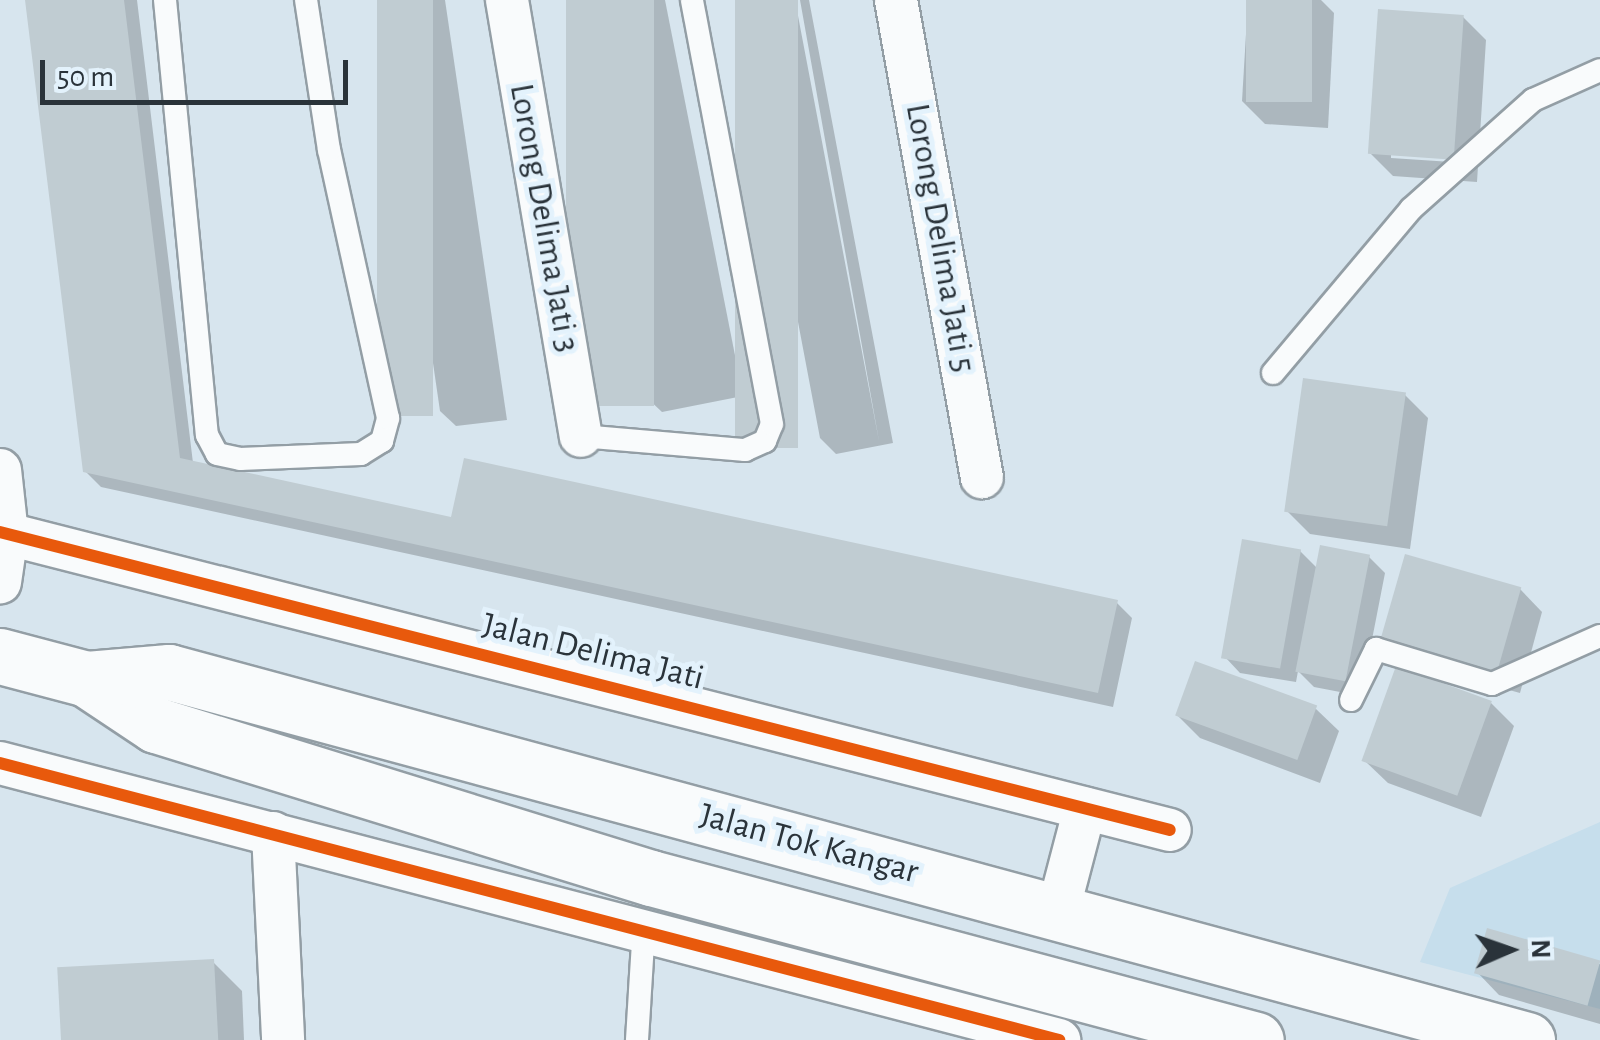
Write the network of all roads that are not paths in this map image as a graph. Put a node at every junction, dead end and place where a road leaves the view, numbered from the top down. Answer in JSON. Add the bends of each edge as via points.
{"nodes":[{"id":1,"x":165,"y":0,"type":"edge"},
{"id":2,"x":306,"y":0,"type":"edge"},
{"id":3,"x":507,"y":0,"type":"edge"},
{"id":4,"x":692,"y":0,"type":"edge"},
{"id":5,"x":896,"y":0,"type":"edge"},
{"id":6,"x":1600,"y":70,"type":"edge"},
{"id":7,"x":1273,"y":372,"type":"dead end"},
{"id":8,"x":581,"y":436,"type":"joint"},
{"id":9,"x":0,"y":470,"type":"edge"},
{"id":10,"x":982,"y":477,"type":"dead end"},
{"id":11,"x":3,"y":533,"type":"edge"},
{"id":12,"x":0,"y":582,"type":"edge"},
{"id":13,"x":1600,"y":636,"type":"edge"},
{"id":14,"x":0,"y":656,"type":"edge"},
{"id":15,"x":87,"y":679,"type":"junction"},
{"id":16,"x":1351,"y":700,"type":"dead end"},
{"id":17,"x":0,"y":763,"type":"edge"},
{"id":18,"x":1085,"y":808,"type":"junction"},
{"id":19,"x":1170,"y":830,"type":"dead end"},
{"id":20,"x":273,"y":833,"type":"junction"},
{"id":21,"x":648,"y":902,"type":"junction"},
{"id":22,"x":1058,"y":911,"type":"junction"},
{"id":23,"x":283,"y":1040,"type":"edge"},
{"id":24,"x":636,"y":1040,"type":"edge"},
{"id":25,"x":1059,"y":1040,"type":"edge"},
{"id":26,"x":1256,"y":1040,"type":"edge"},
{"id":27,"x":1528,"y":1040,"type":"edge"}],
"edges":[{"from":1,"to":2,"type":"lane","via":[[207,435],[217,454],[240,459],[361,454],[382,441],[388,418],[330,150]]},
{"from":3,"to":8,"type":"street","name":"Lorong Delima Jati 3"},
{"from":4,"to":8,"type":"lane","via":[[772,424],[765,441],[745,450]]},
{"from":5,"to":10,"type":"street","name":"Lorong Delima Jati 5"},
{"from":6,"to":7,"type":"lane","via":[[1533,100],[1410,209]]},
{"from":9,"to":11,"type":"street"},
{"from":11,"to":12,"type":"street"},
{"from":11,"to":18,"type":"street","name":"Jalan Delima Jati"},
{"from":13,"to":16,"type":"lane","via":[[1492,684],[1376,648]]},
{"from":14,"to":15,"type":"main road","name":"Jalan Tok Kangar"},
{"from":15,"to":21,"type":"main road","name":"Jalan Tok Kangar","via":[[156,725]]},
{"from":15,"to":22,"type":"main road","name":"Jalan Tok Kangar","via":[[169,672]]},
{"from":17,"to":20,"type":"street"},
{"from":18,"to":19,"type":"street","name":"Jalan Delima Jati"},
{"from":18,"to":22,"type":"street"},
{"from":20,"to":21,"type":"street"},
{"from":20,"to":23,"type":"street"},
{"from":21,"to":24,"type":"lane"},
{"from":21,"to":25,"type":"street"},
{"from":21,"to":26,"type":"main road","name":"Jalan Tok Kangar"},
{"from":22,"to":27,"type":"main road","name":"Jalan Tok Kangar"}]}
